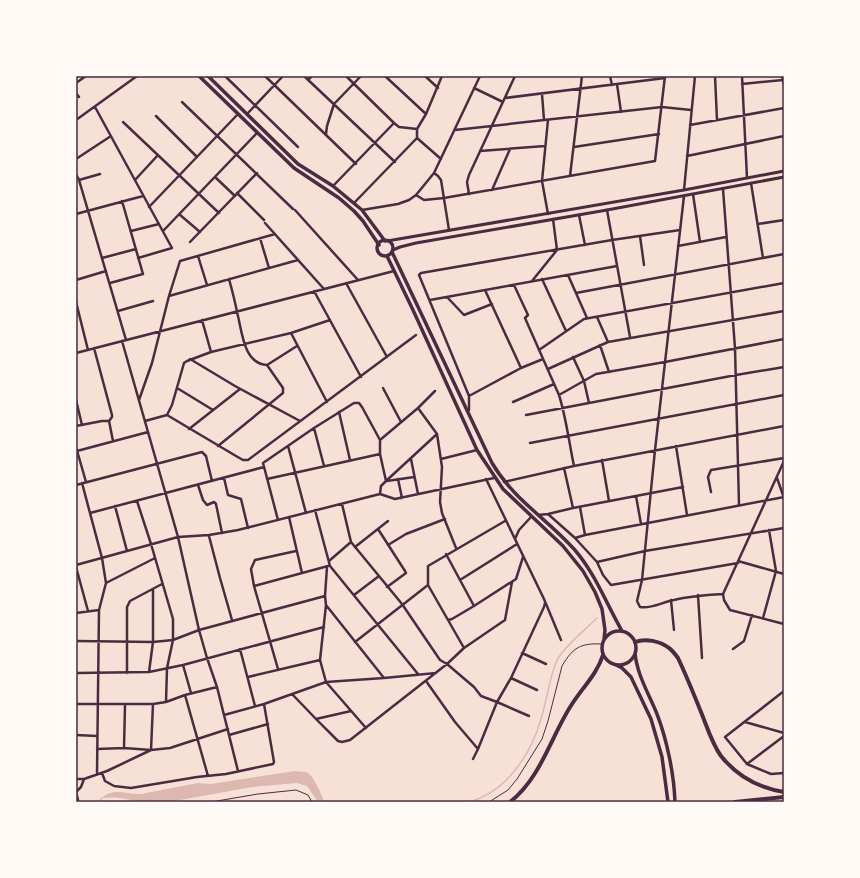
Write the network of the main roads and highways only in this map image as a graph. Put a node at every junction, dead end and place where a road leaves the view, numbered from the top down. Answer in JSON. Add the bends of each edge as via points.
{"nodes":[{"id":1,"x":199,"y":76,"type":"edge"},
{"id":2,"x":208,"y":76,"type":"edge"},
{"id":3,"x":386,"y":241,"type":"junction"},
{"id":4,"x":379,"y":244,"type":"junction"},
{"id":5,"x":393,"y":251,"type":"junction"},
{"id":6,"x":387,"y":256,"type":"junction"},
{"id":7,"x":622,"y":631,"type":"junction"},
{"id":8,"x":603,"y":642,"type":"junction"},
{"id":9,"x":635,"y":642,"type":"junction"},
{"id":10,"x":635,"y":653,"type":"junction"},
{"id":11,"x":603,"y":655,"type":"junction"},
{"id":12,"x":614,"y":664,"type":"junction"},
{"id":13,"x":784,"y":792,"type":"edge"},
{"id":14,"x":784,"y":798,"type":"edge"},
{"id":15,"x":510,"y":802,"type":"edge"},
{"id":16,"x":668,"y":802,"type":"edge"},
{"id":17,"x":676,"y":802,"type":"edge"},
{"id":18,"x":735,"y":802,"type":"edge"}],
"edges":[{"from":1,"to":4,"type":"main road","via":[[302,174],[354,211]]},
{"from":2,"to":3,"type":"main road","via":[[298,164],[333,186],[362,210]]},
{"from":3,"to":4,"type":"main road"},
{"from":3,"to":5,"type":"main road","via":[[392,244]]},
{"from":4,"to":6,"type":"main road","via":[[379,253]]},
{"from":5,"to":6,"type":"main road"},
{"from":5,"to":7,"type":"main road","via":[[489,458],[504,482],[567,542],[588,567]]},
{"from":6,"to":8,"type":"main road","via":[[477,450],[494,478],[563,546],[583,571],[595,592],[602,609],[605,630]]},
{"from":7,"to":8,"type":"main road","via":[[610,633]]},
{"from":7,"to":9,"type":"main road"},
{"from":8,"to":11,"type":"main road"},
{"from":9,"to":10,"type":"main road"},
{"from":9,"to":13,"type":"highway","via":[[650,640],[660,643],[678,658],[711,737],[721,756],[732,768],[761,786]]},
{"from":10,"to":12,"type":"main road","via":[[624,664]]},
{"from":10,"to":17,"type":"main road","via":[[638,670],[664,735]]},
{"from":11,"to":12,"type":"main road"},
{"from":11,"to":15,"type":"highway","via":[[600,666],[571,705],[534,774]]},
{"from":12,"to":16,"type":"main road","via":[[631,677],[651,719],[662,757]]},
{"from":14,"to":18,"type":"highway"}]}
